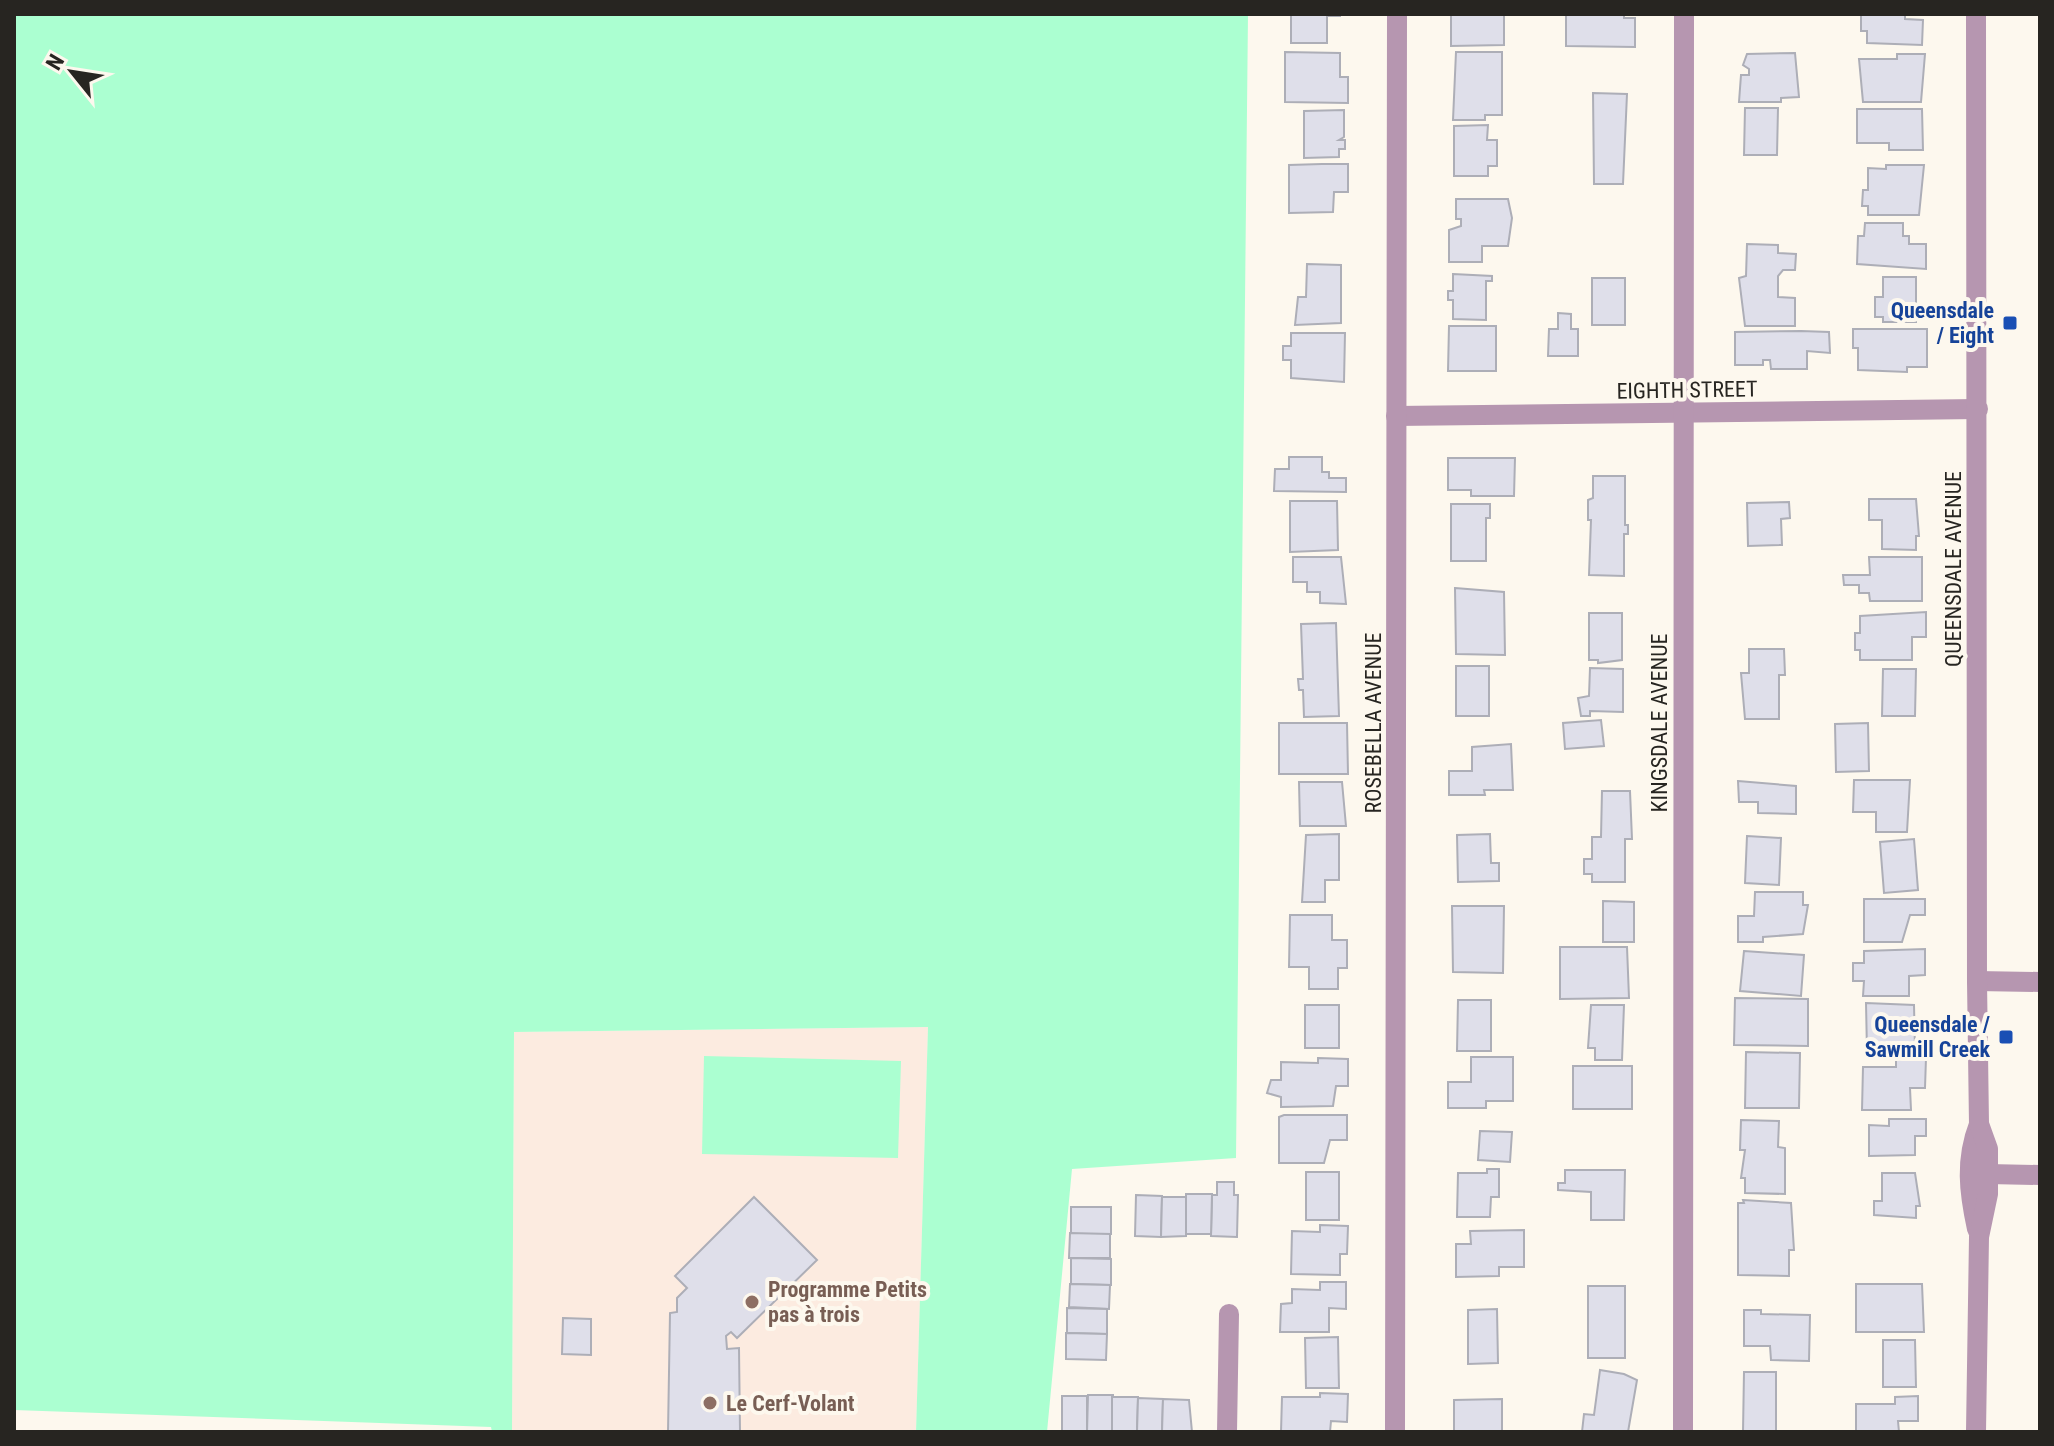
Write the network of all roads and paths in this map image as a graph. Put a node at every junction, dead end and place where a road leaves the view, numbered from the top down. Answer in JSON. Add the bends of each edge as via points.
{"nodes":[{"id":1,"x":1397,"y":14,"type":"edge"},
{"id":2,"x":1684,"y":14,"type":"edge"},
{"id":3,"x":1976,"y":14,"type":"edge"},
{"id":4,"x":1978,"y":409,"type":"junction"},
{"id":5,"x":1684,"y":415,"type":"junction"},
{"id":6,"x":1396,"y":416,"type":"junction"},
{"id":7,"x":1977,"y":981,"type":"junction"},
{"id":8,"x":2040,"y":982,"type":"edge"},
{"id":9,"x":1979,"y":1124,"type":"junction"},
{"id":10,"x":1988,"y":1174,"type":"junction"},
{"id":11,"x":2040,"y":1175,"type":"edge"},
{"id":12,"x":1979,"y":1237,"type":"junction"},
{"id":13,"x":1229,"y":1314,"type":"dead end"},
{"id":14,"x":1227,"y":1432,"type":"edge"},
{"id":15,"x":1395,"y":1432,"type":"edge"},
{"id":16,"x":1683,"y":1432,"type":"edge"},
{"id":17,"x":1976,"y":1432,"type":"edge"}],
"edges":[{"from":1,"to":6,"type":"street","name":"ROSEBELLA AVENUE"},
{"from":2,"to":5,"type":"street","name":"KINGSDALE AVENUE"},
{"from":3,"to":4,"type":"street","name":"QUEENSDALE AVENUE"},
{"from":4,"to":5,"type":"street","name":"EIGHTH STREET"},
{"from":4,"to":7,"type":"street","name":"QUEENSDALE AVENUE"},
{"from":5,"to":6,"type":"street","name":"EIGHTH STREET"},
{"from":5,"to":16,"type":"street","name":"KINGSDALE AVENUE"},
{"from":6,"to":15,"type":"street","name":"ROSEBELLA AVENUE"},
{"from":7,"to":8,"type":"street"},
{"from":7,"to":9,"type":"street","name":"QUEENSDALE AVENUE"},
{"from":9,"to":10,"type":"street","name":"QUEENSDALE AVENUE","via":[[1988,1149]]},
{"from":9,"to":12,"type":"street","name":"QUEENSDALE AVENUE","via":[[1970,1149],[1969,1194]]},
{"from":10,"to":11,"type":"street"},
{"from":10,"to":12,"type":"street","name":"QUEENSDALE AVENUE"},
{"from":12,"to":17,"type":"street","name":"QUEENSDALE AVENUE"},
{"from":13,"to":14,"type":"street"}]}
